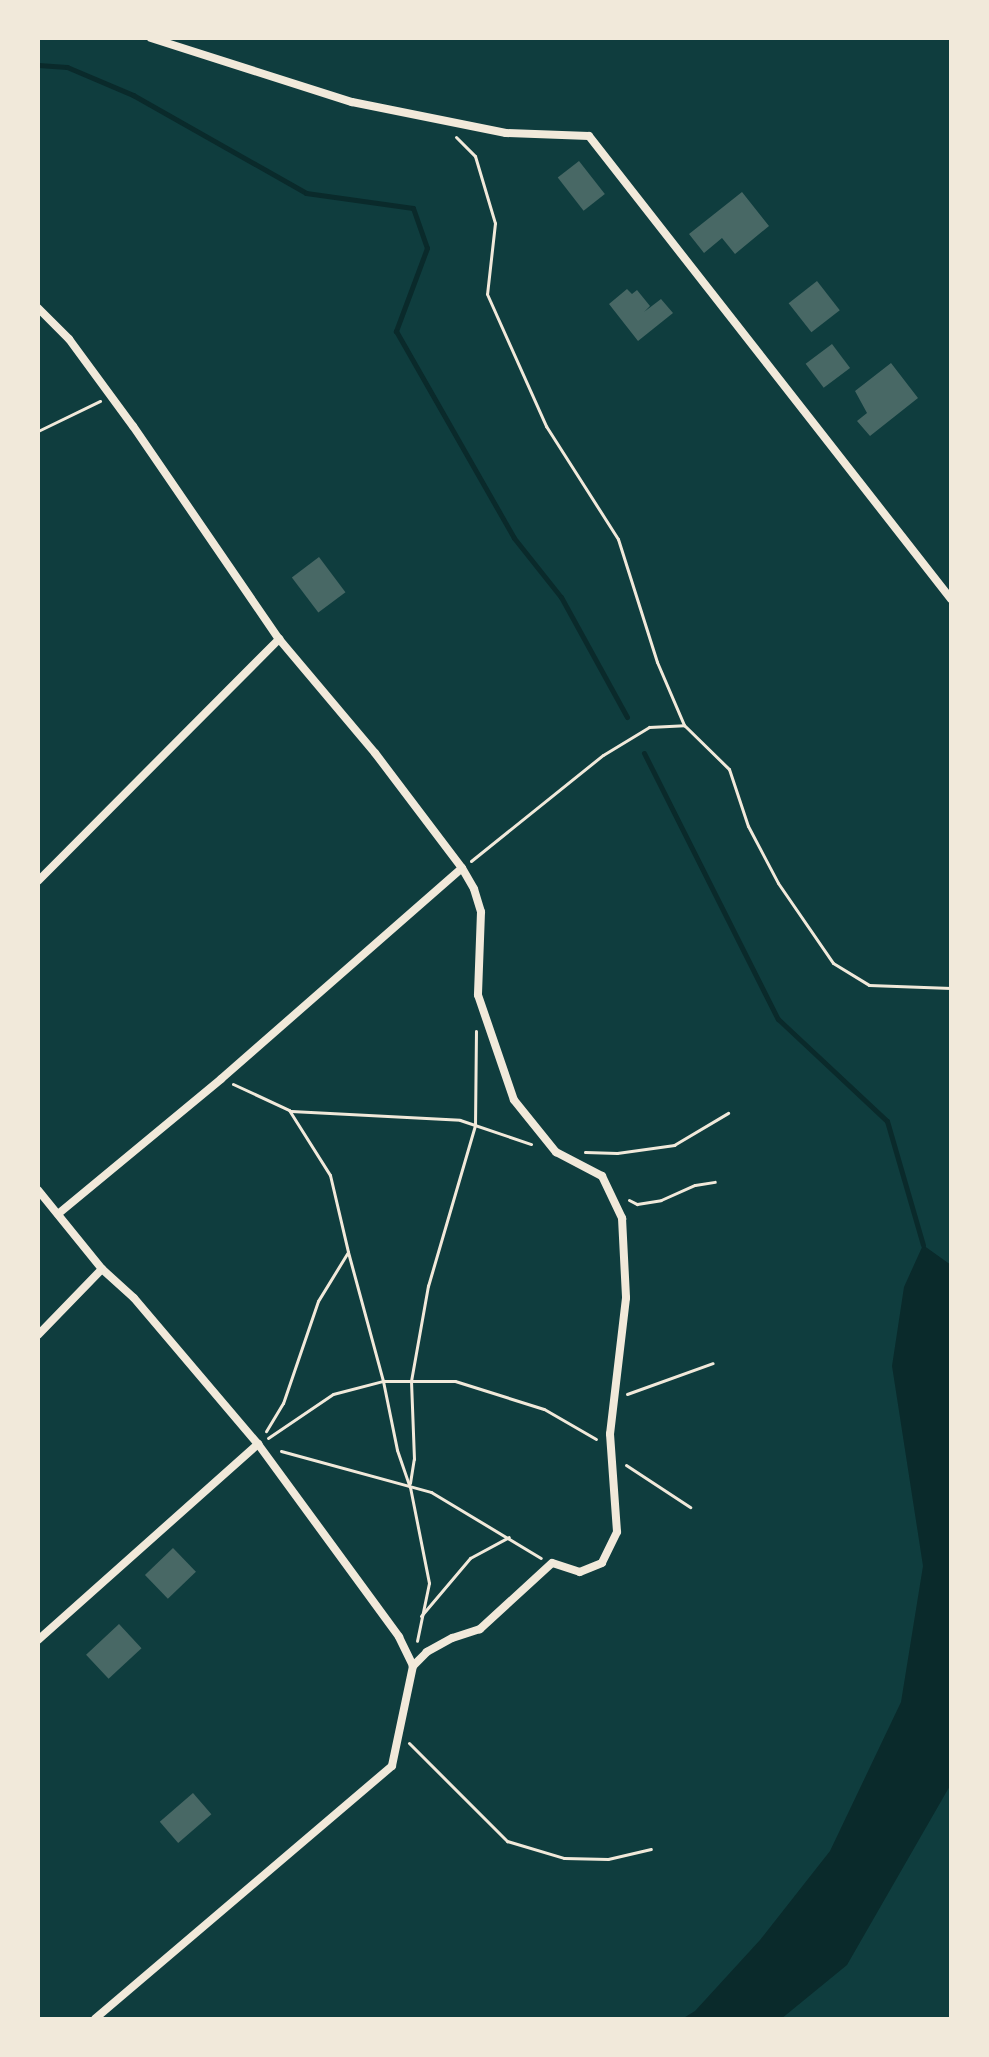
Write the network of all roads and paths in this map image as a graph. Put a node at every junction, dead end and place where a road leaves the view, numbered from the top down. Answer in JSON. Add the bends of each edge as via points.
{"nodes":[{"id":1,"x":151,"y":38,"type":"edge"},
{"id":2,"x":440,"y":120,"type":"junction"},
{"id":3,"x":38,"y":308,"type":"edge"},
{"id":4,"x":110,"y":395,"type":"junction"},
{"id":5,"x":38,"y":431,"type":"edge"},
{"id":6,"x":951,"y":599,"type":"edge"},
{"id":7,"x":279,"y":639,"type":"junction"},
{"id":8,"x":684,"y":725,"type":"junction"},
{"id":9,"x":462,"y":868,"type":"junction"},
{"id":10,"x":38,"y":881,"type":"edge"},
{"id":11,"x":951,"y":988,"type":"edge"},
{"id":12,"x":477,"y":1023,"type":"dead end"},
{"id":13,"x":221,"y":1079,"type":"junction"},
{"id":14,"x":289,"y":1110,"type":"junction"},
{"id":15,"x":728,"y":1113,"type":"dead end"},
{"id":16,"x":475,"y":1125,"type":"junction"},
{"id":17,"x":556,"y":1152,"type":"junction"},
{"id":18,"x":715,"y":1182,"type":"dead end"},
{"id":19,"x":608,"y":1188,"type":"junction"},
{"id":20,"x":38,"y":1190,"type":"edge"},
{"id":21,"x":58,"y":1214,"type":"junction"},
{"id":22,"x":348,"y":1252,"type":"junction"},
{"id":23,"x":102,"y":1269,"type":"junction"},
{"id":24,"x":38,"y":1335,"type":"edge"},
{"id":25,"x":713,"y":1363,"type":"dead end"},
{"id":26,"x":383,"y":1381,"type":"junction"},
{"id":27,"x":411,"y":1381,"type":"junction"},
{"id":28,"x":616,"y":1398,"type":"junction"},
{"id":29,"x":258,"y":1444,"type":"junction"},
{"id":30,"x":613,"y":1456,"type":"junction"},
{"id":31,"x":410,"y":1487,"type":"junction"},
{"id":32,"x":690,"y":1507,"type":"dead end"},
{"id":33,"x":509,"y":1537,"type":"junction"},
{"id":34,"x":552,"y":1563,"type":"junction"},
{"id":35,"x":421,"y":1616,"type":"junction"},
{"id":36,"x":38,"y":1640,"type":"edge"},
{"id":37,"x":413,"y":1666,"type":"junction"},
{"id":38,"x":407,"y":1741,"type":"dead end"},
{"id":39,"x":651,"y":1849,"type":"dead end"},
{"id":40,"x":95,"y":2019,"type":"edge"}],
"edges":[{"from":1,"to":2,"type":"street","via":[[309,90]]},
{"from":2,"to":6,"type":"street","via":[[506,133],[589,136]]},
{"from":2,"to":8,"type":"path","via":[[475,156],[495,223],[487,294],[546,426],[618,539],[657,662]]},
{"from":3,"to":4,"type":"street","via":[[69,339]]},
{"from":4,"to":5,"type":"path"},
{"from":4,"to":7,"type":"street"},
{"from":7,"to":9,"type":"street"},
{"from":7,"to":10,"type":"street"},
{"from":8,"to":9,"type":"path","via":[[649,727],[603,755]]},
{"from":8,"to":11,"type":"path","via":[[729,769],[748,826],[778,883],[833,963],[869,985]]},
{"from":9,"to":13,"type":"street"},
{"from":9,"to":17,"type":"street","via":[[481,912],[478,995],[514,1100]]},
{"from":12,"to":16,"type":"path"},
{"from":13,"to":14,"type":"path"},
{"from":13,"to":21,"type":"street"},
{"from":14,"to":16,"type":"path"},
{"from":14,"to":22,"type":"path","via":[[330,1175]]},
{"from":15,"to":17,"type":"path","via":[[674,1145],[617,1153]]},
{"from":16,"to":17,"type":"path"},
{"from":16,"to":27,"type":"path","via":[[428,1286]]},
{"from":17,"to":19,"type":"street","via":[[602,1176]]},
{"from":18,"to":19,"type":"path","via":[[637,1204]]},
{"from":19,"to":28,"type":"street","via":[[622,1218],[626,1298]]},
{"from":20,"to":21,"type":"street"},
{"from":21,"to":23,"type":"street"},
{"from":22,"to":26,"type":"path"},
{"from":22,"to":29,"type":"path","via":[[318,1301],[283,1403]]},
{"from":23,"to":24,"type":"street"},
{"from":23,"to":29,"type":"street","via":[[134,1298]]},
{"from":25,"to":28,"type":"path"},
{"from":26,"to":27,"type":"path"},
{"from":26,"to":29,"type":"path","via":[[333,1394]]},
{"from":26,"to":31,"type":"path"},
{"from":27,"to":30,"type":"path","via":[[455,1381],[544,1409],[593,1436]]},
{"from":27,"to":31,"type":"path"},
{"from":28,"to":30,"type":"street","via":[[610,1434]]},
{"from":29,"to":31,"type":"path"},
{"from":29,"to":36,"type":"street"},
{"from":29,"to":37,"type":"street","via":[[399,1637]]},
{"from":30,"to":32,"type":"path"},
{"from":30,"to":34,"type":"street","via":[[617,1532],[602,1563],[580,1572]]},
{"from":31,"to":33,"type":"path","via":[[431,1492]]},
{"from":31,"to":35,"type":"path","via":[[429,1583]]},
{"from":33,"to":34,"type":"path"},
{"from":33,"to":35,"type":"path","via":[[470,1558]]},
{"from":34,"to":37,"type":"street","via":[[480,1629],[452,1638]]},
{"from":35,"to":37,"type":"path"},
{"from":37,"to":40,"type":"street","via":[[392,1766]]},
{"from":38,"to":39,"type":"path","via":[[507,1841],[564,1858],[608,1859]]}]}
